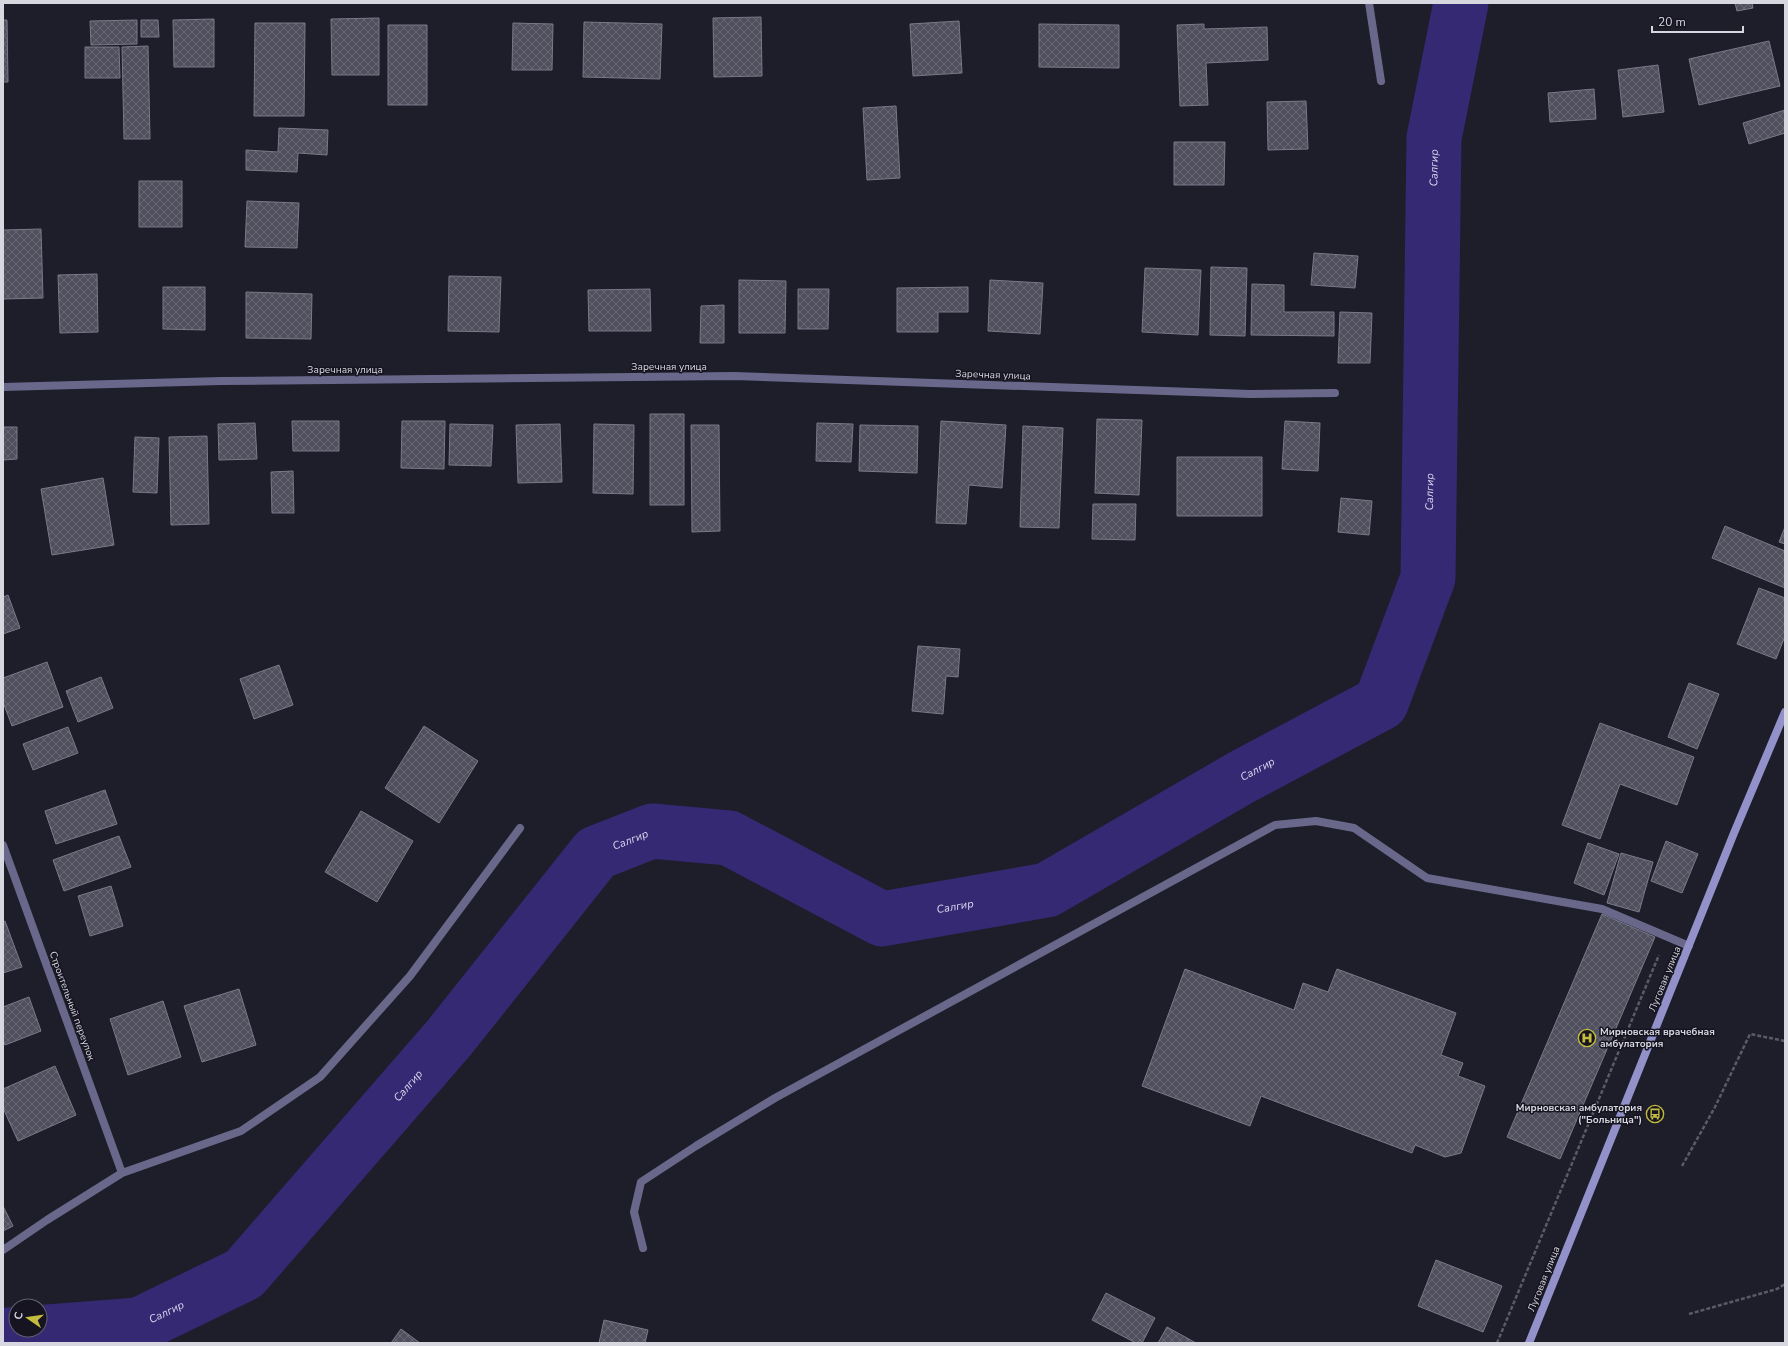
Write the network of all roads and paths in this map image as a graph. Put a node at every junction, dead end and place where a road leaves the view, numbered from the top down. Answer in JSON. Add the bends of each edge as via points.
{"nodes":[{"id":1,"x":1369,"y":3,"type":"edge"},
{"id":2,"x":1381,"y":81,"type":"dead end"},
{"id":3,"x":3,"y":387,"type":"edge"},
{"id":4,"x":1335,"y":393,"type":"dead end"},
{"id":5,"x":1785,"y":712,"type":"edge"},
{"id":6,"x":520,"y":828,"type":"dead end"},
{"id":7,"x":3,"y":846,"type":"edge"},
{"id":8,"x":1667,"y":936,"type":"junction"},
{"id":9,"x":1689,"y":946,"type":"junction"},
{"id":10,"x":1785,"y":1041,"type":"edge"},
{"id":11,"x":1682,"y":1166,"type":"dead end"},
{"id":12,"x":122,"y":1173,"type":"junction"},
{"id":13,"x":643,"y":1248,"type":"dead end"},
{"id":14,"x":3,"y":1250,"type":"edge"},
{"id":15,"x":1785,"y":1284,"type":"edge"},
{"id":16,"x":1689,"y":1314,"type":"dead end"},
{"id":17,"x":1498,"y":1343,"type":"edge"},
{"id":18,"x":1529,"y":1343,"type":"edge"}],
"edges":[{"from":1,"to":2,"type":"street"},
{"from":3,"to":4,"type":"street","name":"Заречная улица","via":[[221,381],[734,376],[1250,394]]},
{"from":5,"to":9,"type":"main road","name":"Луговая улица"},
{"from":6,"to":12,"type":"street","via":[[410,976],[320,1077],[241,1131]]},
{"from":7,"to":12,"type":"street","name":"Строительный переулок"},
{"from":8,"to":9,"type":"street"},
{"from":8,"to":13,"type":"street","via":[[1602,909],[1427,878],[1354,828],[1316,821],[1275,825],[775,1098],[641,1182],[634,1212]]},
{"from":8,"to":17,"type":"path"},
{"from":9,"to":18,"type":"main road","name":"Луговая улица"},
{"from":10,"to":11,"type":"path","via":[[1750,1034],[1715,1107]]},
{"from":12,"to":14,"type":"street"},
{"from":15,"to":16,"type":"path","via":[[1777,1289]]}]}
